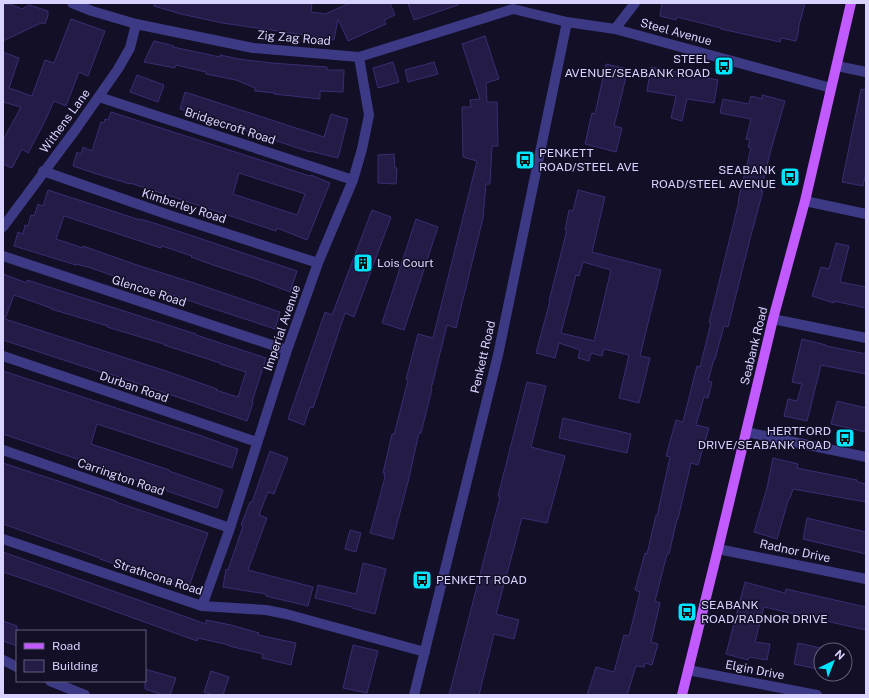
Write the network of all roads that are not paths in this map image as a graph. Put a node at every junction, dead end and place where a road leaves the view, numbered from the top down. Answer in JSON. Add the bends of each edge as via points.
{"nodes":[{"id":1,"x":72,"y":3,"type":"edge"},
{"id":2,"x":635,"y":3,"type":"edge"},
{"id":3,"x":851,"y":3,"type":"edge"},
{"id":4,"x":510,"y":6,"type":"edge"},
{"id":5,"x":567,"y":22,"type":"junction"},
{"id":6,"x":136,"y":24,"type":"junction"},
{"id":7,"x":615,"y":29,"type":"junction"},
{"id":8,"x":359,"y":57,"type":"junction"},
{"id":9,"x":837,"y":66,"type":"junction"},
{"id":10,"x":866,"y":72,"type":"edge"},
{"id":11,"x":831,"y":88,"type":"junction"},
{"id":12,"x":99,"y":97,"type":"junction"},
{"id":13,"x":43,"y":171,"type":"junction"},
{"id":14,"x":353,"y":180,"type":"junction"},
{"id":15,"x":805,"y":201,"type":"junction"},
{"id":16,"x":866,"y":214,"type":"edge"},
{"id":17,"x":3,"y":226,"type":"edge"},
{"id":18,"x":3,"y":256,"type":"edge"},
{"id":19,"x":318,"y":263,"type":"junction"},
{"id":20,"x":773,"y":319,"type":"junction"},
{"id":21,"x":866,"y":338,"type":"edge"},
{"id":22,"x":287,"y":350,"type":"junction"},
{"id":23,"x":3,"y":356,"type":"edge"},
{"id":24,"x":746,"y":432,"type":"junction"},
{"id":25,"x":257,"y":442,"type":"junction"},
{"id":26,"x":3,"y":450,"type":"edge"},
{"id":27,"x":866,"y":457,"type":"edge"},
{"id":28,"x":230,"y":528,"type":"junction"},
{"id":29,"x":3,"y":539,"type":"edge"},
{"id":30,"x":718,"y":549,"type":"junction"},
{"id":31,"x":866,"y":579,"type":"edge"},
{"id":32,"x":202,"y":606,"type":"junction"},
{"id":33,"x":425,"y":652,"type":"junction"},
{"id":34,"x":3,"y":660,"type":"edge"},
{"id":35,"x":16,"y":666,"type":"edge"},
{"id":36,"x":688,"y":670,"type":"junction"},
{"id":37,"x":52,"y":682,"type":"edge"},
{"id":38,"x":85,"y":695,"type":"edge"},
{"id":39,"x":414,"y":695,"type":"edge"},
{"id":40,"x":682,"y":695,"type":"edge"},
{"id":41,"x":817,"y":695,"type":"edge"}],
"edges":[{"from":1,"to":6,"type":"street","name":"Zig Zag Road"},
{"from":2,"to":7,"type":"street"},
{"from":3,"to":9,"type":"main road","name":"Seabank Road"},
{"from":4,"to":5,"type":"street","name":"Steel Avenue"},
{"from":4,"to":8,"type":"street","name":"Zig Zag Road"},
{"from":5,"to":7,"type":"street","name":"Steel Avenue"},
{"from":5,"to":33,"type":"street","name":"Penkett Road","via":[[498,355]]},
{"from":6,"to":8,"type":"street","name":"Zig Zag Road","via":[[253,48]]},
{"from":6,"to":12,"type":"street","name":"Withens Lane","via":[[130,48]]},
{"from":7,"to":11,"type":"street","name":"Steel Avenue"},
{"from":8,"to":14,"type":"street","name":"Imperial Avenue","via":[[369,115]]},
{"from":9,"to":10,"type":"street"},
{"from":9,"to":11,"type":"main road","name":"Seabank Road"},
{"from":11,"to":15,"type":"main road","name":"Seabank Road"},
{"from":12,"to":13,"type":"street","name":"Withens Lane"},
{"from":12,"to":14,"type":"street","name":"Bridgecroft Road"},
{"from":13,"to":17,"type":"street","name":"Withens Lane"},
{"from":13,"to":19,"type":"street","name":"Kimberley Road"},
{"from":14,"to":19,"type":"street","name":"Imperial Avenue"},
{"from":15,"to":16,"type":"street"},
{"from":15,"to":20,"type":"main road","name":"Seabank Road"},
{"from":18,"to":22,"type":"street","name":"Glencoe Road"},
{"from":19,"to":22,"type":"street","name":"Imperial Avenue"},
{"from":20,"to":21,"type":"street"},
{"from":20,"to":24,"type":"main road","name":"Seabank Road"},
{"from":22,"to":25,"type":"street","name":"Imperial Avenue"},
{"from":23,"to":25,"type":"street","name":"Durban Road"},
{"from":24,"to":27,"type":"street"},
{"from":24,"to":30,"type":"main road","name":"Seabank Road"},
{"from":25,"to":28,"type":"street","name":"Imperial Avenue"},
{"from":26,"to":28,"type":"street","name":"Carrington Road"},
{"from":28,"to":32,"type":"street","name":"Imperial Avenue"},
{"from":29,"to":32,"type":"street","name":"Strathcona Road"},
{"from":30,"to":31,"type":"street","name":"Radnor Drive"},
{"from":30,"to":36,"type":"main road","name":"Seabank Road"},
{"from":32,"to":33,"type":"street","name":"Strathcona Road","via":[[266,610]]},
{"from":33,"to":39,"type":"street","name":"Penkett Road"},
{"from":34,"to":35,"type":"street"},
{"from":36,"to":40,"type":"main road","name":"Seabank Road"},
{"from":36,"to":41,"type":"street","name":"Elgin Drive"},
{"from":37,"to":38,"type":"street"}]}
